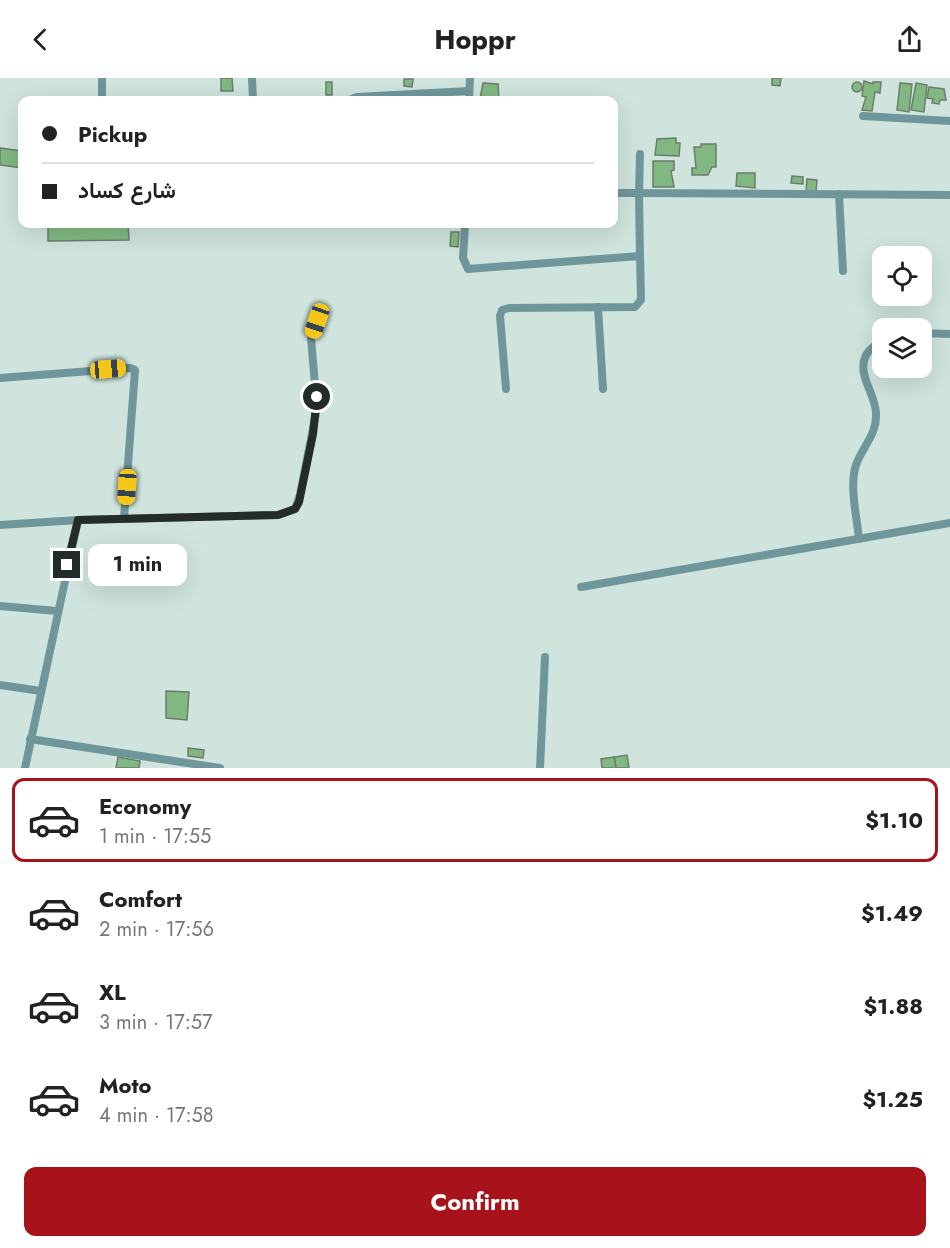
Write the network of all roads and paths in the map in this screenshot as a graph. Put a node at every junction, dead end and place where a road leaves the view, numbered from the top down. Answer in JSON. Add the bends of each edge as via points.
{"nodes":[{"id":1,"x":102,"y":78,"type":"edge"},
{"id":2,"x":252,"y":78,"type":"edge"},
{"id":3,"x":470,"y":78,"type":"edge"},
{"id":4,"x":102,"y":96,"type":"edge"},
{"id":5,"x":253,"y":96,"type":"edge"},
{"id":6,"x":469,"y":96,"type":"edge"},
{"id":7,"x":863,"y":116,"type":"dead end"},
{"id":8,"x":950,"y":122,"type":"edge"},
{"id":9,"x":640,"y":154,"type":"dead end"},
{"id":10,"x":618,"y":193,"type":"edge"},
{"id":11,"x":639,"y":193,"type":"junction"},
{"id":12,"x":839,"y":194,"type":"junction"},
{"id":13,"x":950,"y":195,"type":"edge"},
{"id":14,"x":465,"y":228,"type":"edge"},
{"id":15,"x":640,"y":256,"type":"junction"},
{"id":16,"x":843,"y":271,"type":"dead end"},
{"id":17,"x":598,"y":307,"type":"junction"},
{"id":18,"x":317,"y":321,"type":"dead end"},
{"id":19,"x":932,"y":333,"type":"edge"},
{"id":20,"x":950,"y":334,"type":"edge"},
{"id":21,"x":872,"y":347,"type":"edge"},
{"id":22,"x":0,"y":378,"type":"edge"},
{"id":23,"x":603,"y":388,"type":"dead end"},
{"id":24,"x":507,"y":389,"type":"dead end"},
{"id":25,"x":124,"y":518,"type":"junction"},
{"id":26,"x":78,"y":520,"type":"junction"},
{"id":27,"x":950,"y":523,"type":"edge"},
{"id":28,"x":0,"y":525,"type":"edge"},
{"id":29,"x":859,"y":539,"type":"junction"},
{"id":30,"x":581,"y":587,"type":"dead end"},
{"id":31,"x":0,"y":606,"type":"edge"},
{"id":32,"x":57,"y":611,"type":"junction"},
{"id":33,"x":545,"y":657,"type":"dead end"},
{"id":34,"x":0,"y":685,"type":"edge"},
{"id":35,"x":41,"y":691,"type":"junction"},
{"id":36,"x":30,"y":739,"type":"junction"},
{"id":37,"x":25,"y":768,"type":"edge"},
{"id":38,"x":220,"y":768,"type":"edge"},
{"id":39,"x":540,"y":768,"type":"edge"}],
"edges":[{"from":1,"to":4,"type":"street"},
{"from":2,"to":5,"type":"street"},
{"from":3,"to":6,"type":"street"},
{"from":7,"to":8,"type":"street"},
{"from":9,"to":11,"type":"street"},
{"from":10,"to":11,"type":"street"},
{"from":11,"to":12,"type":"street"},
{"from":11,"to":15,"type":"street"},
{"from":12,"to":13,"type":"street"},
{"from":12,"to":16,"type":"street"},
{"from":14,"to":15,"type":"street","via":[[463,258],[468,269]]},
{"from":15,"to":17,"type":"street","via":[[639,305]]},
{"from":17,"to":23,"type":"street"},
{"from":17,"to":24,"type":"street","via":[[502,310]]},
{"from":18,"to":25,"type":"street","via":[[311,338],[316,408],[295,509],[278,515]]},
{"from":19,"to":20,"type":"street"},
{"from":21,"to":29,"type":"street","via":[[863,365],[877,416],[874,432],[855,467]]},
{"from":22,"to":25,"type":"street","via":[[135,369]]},
{"from":25,"to":26,"type":"street"},
{"from":26,"to":28,"type":"street"},
{"from":26,"to":32,"type":"street"},
{"from":27,"to":29,"type":"street"},
{"from":29,"to":30,"type":"street"},
{"from":31,"to":32,"type":"street"},
{"from":32,"to":35,"type":"street"},
{"from":33,"to":39,"type":"street"},
{"from":34,"to":35,"type":"street"},
{"from":35,"to":36,"type":"street"},
{"from":36,"to":37,"type":"street"},
{"from":36,"to":38,"type":"street"}]}
